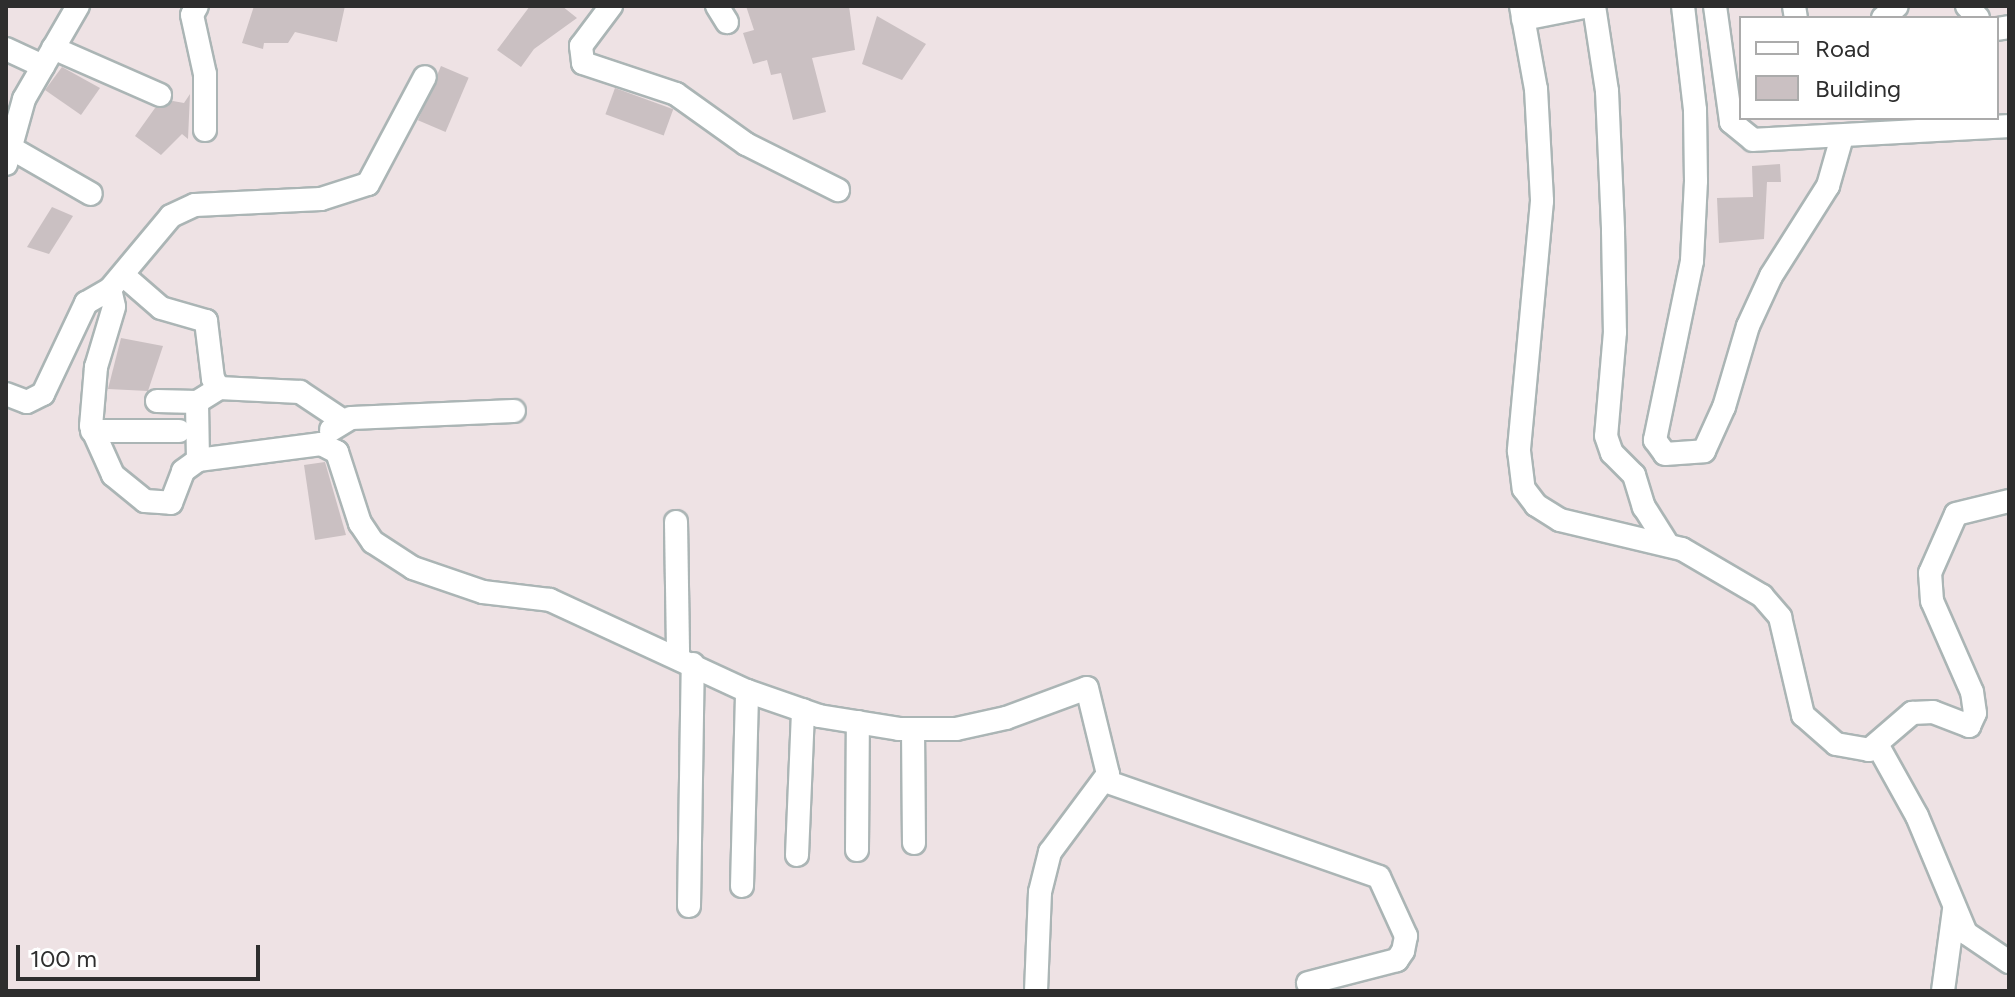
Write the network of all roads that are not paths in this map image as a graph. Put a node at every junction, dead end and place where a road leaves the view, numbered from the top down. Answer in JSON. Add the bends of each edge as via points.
{"nodes":[{"id":1,"x":78,"y":6,"type":"edge"},
{"id":2,"x":197,"y":6,"type":"edge"},
{"id":3,"x":611,"y":6,"type":"edge"},
{"id":4,"x":1592,"y":6,"type":"edge"},
{"id":5,"x":1683,"y":6,"type":"edge"},
{"id":6,"x":1715,"y":6,"type":"edge"},
{"id":7,"x":1522,"y":13,"type":"edge"},
{"id":8,"x":6,"y":49,"type":"edge"},
{"id":9,"x":48,"y":57,"type":"junction"},
{"id":10,"x":425,"y":77,"type":"dead end"},
{"id":11,"x":160,"y":95,"type":"dead end"},
{"id":12,"x":24,"y":99,"type":"junction"},
{"id":13,"x":6,"y":121,"type":"edge"},
{"id":14,"x":1950,"y":124,"type":"edge"},
{"id":15,"x":1880,"y":126,"type":"edge"},
{"id":16,"x":2009,"y":126,"type":"edge"},
{"id":17,"x":205,"y":130,"type":"dead end"},
{"id":18,"x":1842,"y":137,"type":"junction"},
{"id":19,"x":8,"y":156,"type":"edge"},
{"id":20,"x":838,"y":190,"type":"dead end"},
{"id":21,"x":91,"y":194,"type":"dead end"},
{"id":22,"x":116,"y":282,"type":"junction"},
{"id":23,"x":219,"y":388,"type":"junction"},
{"id":24,"x":6,"y":394,"type":"edge"},
{"id":25,"x":157,"y":401,"type":"dead end"},
{"id":26,"x":197,"y":402,"type":"junction"},
{"id":27,"x":514,"y":411,"type":"dead end"},
{"id":28,"x":342,"y":420,"type":"junction"},
{"id":29,"x":92,"y":431,"type":"junction"},
{"id":30,"x":179,"y":431,"type":"dead end"},
{"id":31,"x":321,"y":444,"type":"junction"},
{"id":32,"x":198,"y":460,"type":"junction"},
{"id":33,"x":2009,"y":501,"type":"edge"},
{"id":34,"x":676,"y":522,"type":"dead end"},
{"id":35,"x":1668,"y":545,"type":"junction"},
{"id":36,"x":686,"y":660,"type":"junction"},
{"id":37,"x":747,"y":691,"type":"junction"},
{"id":38,"x":803,"y":710,"type":"junction"},
{"id":39,"x":858,"y":722,"type":"junction"},
{"id":40,"x":913,"y":729,"type":"junction"},
{"id":41,"x":1878,"y":746,"type":"junction"},
{"id":42,"x":1105,"y":781,"type":"junction"},
{"id":43,"x":914,"y":843,"type":"dead end"},
{"id":44,"x":857,"y":850,"type":"dead end"},
{"id":45,"x":797,"y":855,"type":"dead end"},
{"id":46,"x":742,"y":886,"type":"dead end"},
{"id":47,"x":689,"y":906,"type":"dead end"},
{"id":48,"x":1954,"y":910,"type":"junction"},
{"id":49,"x":2009,"y":962,"type":"edge"},
{"id":50,"x":1308,"y":983,"type":"dead end"},
{"id":51,"x":1036,"y":991,"type":"edge"},
{"id":52,"x":1943,"y":991,"type":"edge"}],
"edges":[{"from":1,"to":9,"type":"street"},
{"from":2,"to":17,"type":"street","via":[[192,15],[205,74]]},
{"from":3,"to":20,"type":"street","via":[[581,46],[583,63],[676,94],[746,144]]},
{"from":4,"to":7,"type":"street"},
{"from":4,"to":35,"type":"street","via":[[1606,78],[1613,231],[1615,332],[1606,436],[1612,453],[1634,475],[1644,507]]},
{"from":5,"to":18,"type":"street","via":[[1695,110],[1696,181],[1692,261],[1655,440],[1665,454],[1704,451],[1724,407],[1748,326],[1771,276],[1828,186]]},
{"from":6,"to":18,"type":"street","via":[[1731,122],[1741,134],[1770,141]]},
{"from":7,"to":35,"type":"street","via":[[1536,89],[1542,201],[1519,425],[1524,489],[1536,505],[1560,520]]},
{"from":8,"to":9,"type":"street"},
{"from":9,"to":11,"type":"street"},
{"from":9,"to":12,"type":"street"},
{"from":10,"to":22,"type":"street","via":[[387,157],[368,184],[321,199],[195,205],[171,216]]},
{"from":12,"to":13,"type":"street"},
{"from":12,"to":19,"type":"street"},
{"from":14,"to":15,"type":"street"},
{"from":14,"to":16,"type":"street"},
{"from":15,"to":18,"type":"street"},
{"from":19,"to":21,"type":"street"},
{"from":22,"to":23,"type":"street","via":[[161,308],[206,321],[213,379]]},
{"from":22,"to":24,"type":"street","via":[[86,303],[43,394],[27,402]]},
{"from":22,"to":29,"type":"street","via":[[96,367]]},
{"from":23,"to":26,"type":"street"},
{"from":23,"to":28,"type":"street","via":[[300,392]]},
{"from":25,"to":26,"type":"street"},
{"from":26,"to":32,"type":"street"},
{"from":27,"to":28,"type":"street"},
{"from":28,"to":31,"type":"street"},
{"from":29,"to":30,"type":"street"},
{"from":29,"to":32,"type":"street","via":[[113,475],[145,501],[171,503],[183,471]]},
{"from":31,"to":32,"type":"street"},
{"from":31,"to":36,"type":"street","via":[[337,452],[360,523],[373,542],[413,568],[483,592],[550,600]]},
{"from":33,"to":41,"type":"street","via":[[1956,514],[1930,573],[1932,601],[1972,692],[1975,713],[1969,726],[1933,712],[1912,713]]},
{"from":34,"to":36,"type":"street"},
{"from":35,"to":41,"type":"street","via":[[1702,559],[1773,605],[1785,633],[1803,715],[1823,736],[1859,750]]},
{"from":36,"to":37,"type":"street"},
{"from":36,"to":47,"type":"street"},
{"from":37,"to":38,"type":"street"},
{"from":37,"to":46,"type":"street"},
{"from":38,"to":39,"type":"street"},
{"from":38,"to":45,"type":"street"},
{"from":39,"to":40,"type":"street"},
{"from":39,"to":44,"type":"street"},
{"from":40,"to":42,"type":"street","via":[[956,729],[1006,718],[1087,688],[1108,766]]},
{"from":40,"to":43,"type":"street"},
{"from":41,"to":48,"type":"street","via":[[1917,816]]},
{"from":42,"to":50,"type":"street","via":[[1379,877],[1406,936],[1397,960]]},
{"from":42,"to":51,"type":"street","via":[[1050,852],[1040,892]]},
{"from":48,"to":49,"type":"street","via":[[1966,933]]},
{"from":48,"to":52,"type":"street"}]}
